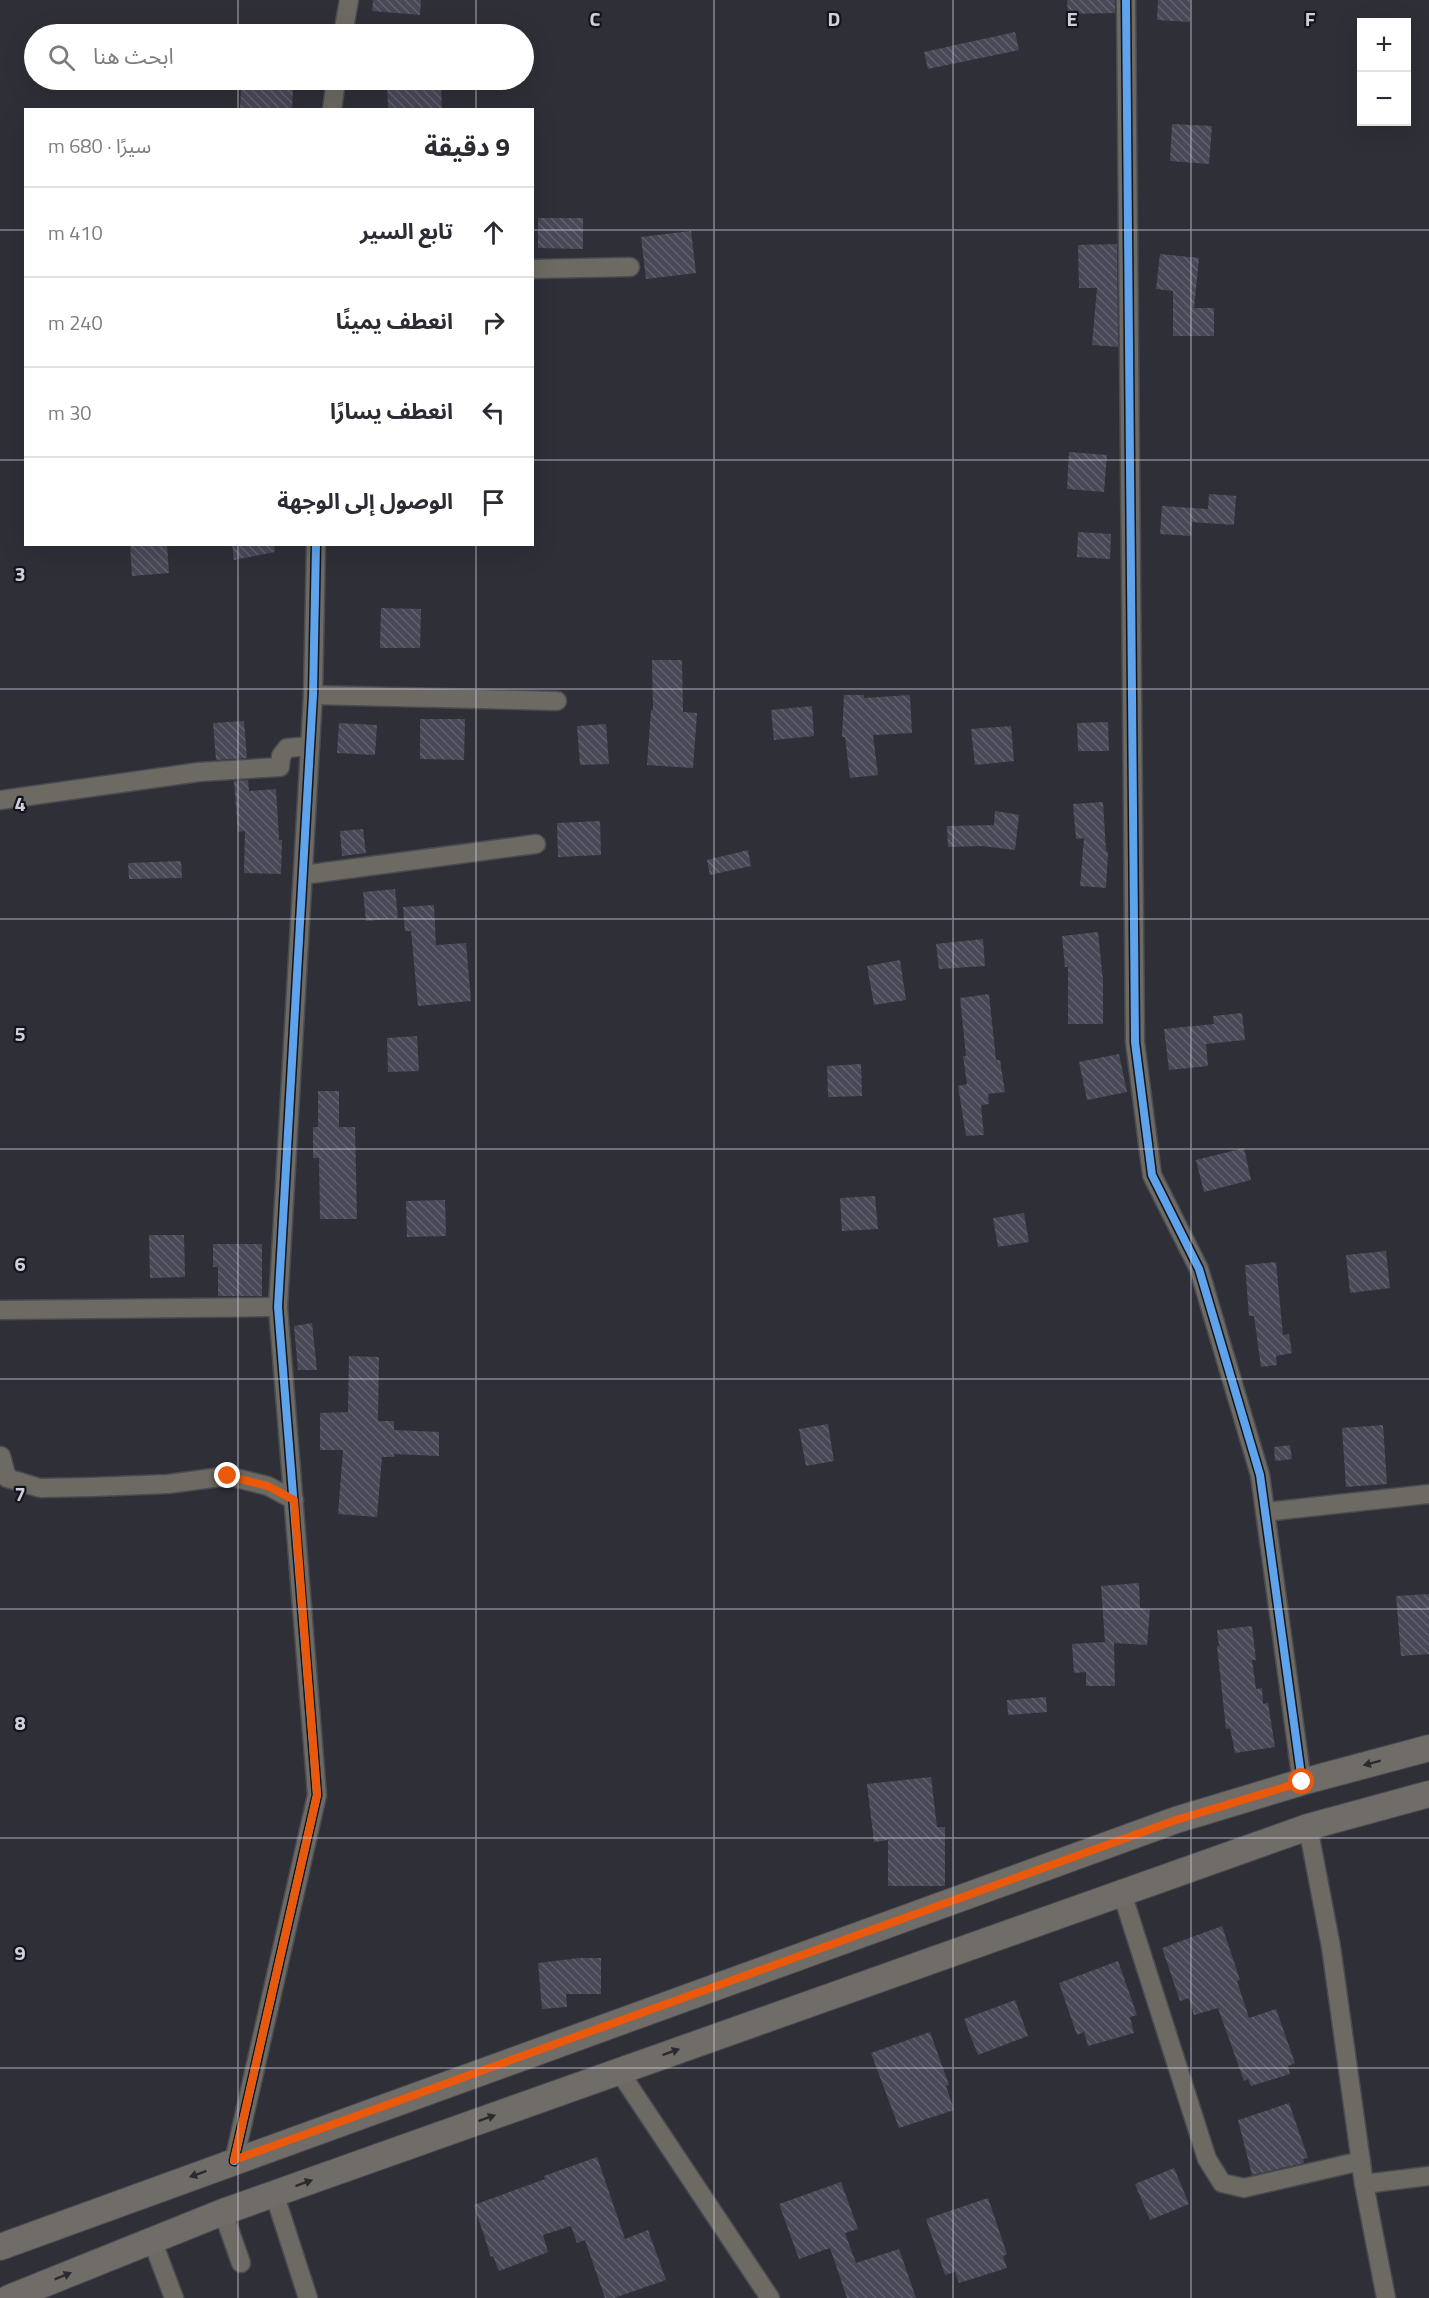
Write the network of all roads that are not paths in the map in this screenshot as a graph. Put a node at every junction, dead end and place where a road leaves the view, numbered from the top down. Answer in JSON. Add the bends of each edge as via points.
{"nodes":[{"id":1,"x":349,"y":0,"type":"edge"},
{"id":2,"x":1126,"y":0,"type":"edge"},
{"id":3,"x":345,"y":24,"type":"edge"},
{"id":4,"x":335,"y":90,"type":"edge"},
{"id":5,"x":332,"y":108,"type":"edge"},
{"id":6,"x":630,"y":267,"type":"dead end"},
{"id":7,"x":534,"y":269,"type":"edge"},
{"id":8,"x":316,"y":546,"type":"edge"},
{"id":9,"x":313,"y":695,"type":"junction"},
{"id":10,"x":556,"y":701,"type":"dead end"},
{"id":11,"x":310,"y":746,"type":"junction"},
{"id":12,"x":0,"y":800,"type":"edge"},
{"id":13,"x":536,"y":844,"type":"dead end"},
{"id":14,"x":303,"y":875,"type":"junction"},
{"id":15,"x":278,"y":1307,"type":"junction"},
{"id":16,"x":0,"y":1310,"type":"edge"},
{"id":17,"x":1,"y":1456,"type":"edge"},
{"id":18,"x":1429,"y":1494,"type":"edge"},
{"id":19,"x":294,"y":1500,"type":"junction"},
{"id":20,"x":1265,"y":1512,"type":"junction"},
{"id":21,"x":1429,"y":1748,"type":"edge"},
{"id":22,"x":1302,"y":1782,"type":"junction"},
{"id":23,"x":1429,"y":1794,"type":"edge"},
{"id":24,"x":1308,"y":1827,"type":"junction"},
{"id":25,"x":1122,"y":1893,"type":"junction"},
{"id":26,"x":619,"y":2071,"type":"junction"},
{"id":27,"x":234,"y":2160,"type":"junction"},
{"id":28,"x":1361,"y":2161,"type":"junction"},
{"id":29,"x":1429,"y":2176,"type":"edge"},
{"id":30,"x":1364,"y":2184,"type":"junction"},
{"id":31,"x":274,"y":2193,"type":"junction"},
{"id":32,"x":223,"y":2212,"type":"junction"},
{"id":33,"x":152,"y":2240,"type":"junction"},
{"id":34,"x":0,"y":2247,"type":"edge"},
{"id":35,"x":241,"y":2263,"type":"dead end"},
{"id":36,"x":9,"y":2298,"type":"edge"},
{"id":37,"x":174,"y":2298,"type":"edge"},
{"id":38,"x":308,"y":2298,"type":"edge"},
{"id":39,"x":770,"y":2298,"type":"edge"},
{"id":40,"x":1386,"y":2298,"type":"edge"}],
"edges":[{"from":1,"to":3,"type":"street"},
{"from":2,"to":20,"type":"street","via":[[1135,1042],[1152,1175],[1199,1269],[1260,1474]]},
{"from":4,"to":5,"type":"street"},
{"from":6,"to":7,"type":"street"},
{"from":8,"to":9,"type":"street"},
{"from":9,"to":10,"type":"street"},
{"from":9,"to":11,"type":"street"},
{"from":11,"to":12,"type":"street","via":[[287,748],[280,767],[199,772]]},
{"from":11,"to":14,"type":"street"},
{"from":13,"to":14,"type":"street"},
{"from":14,"to":15,"type":"street"},
{"from":15,"to":16,"type":"street"},
{"from":15,"to":19,"type":"street"},
{"from":17,"to":19,"type":"street","via":[[7,1478],[40,1488],[168,1484],[228,1476],[268,1486]]},
{"from":18,"to":20,"type":"street"},
{"from":19,"to":27,"type":"street","via":[[317,1795]]},
{"from":20,"to":22,"type":"street"},
{"from":21,"to":22,"type":"main road","one_way":true},
{"from":22,"to":27,"type":"main road","via":[[1176,1820]]},
{"from":23,"to":24,"type":"main road"},
{"from":24,"to":25,"type":"main road"},
{"from":24,"to":28,"type":"street","via":[[1332,1947]]},
{"from":26,"to":25,"type":"main road","one_way":true},
{"from":25,"to":28,"type":"street","via":[[1207,2159],[1222,2183],[1244,2188]]},
{"from":31,"to":26,"type":"main road","one_way":true},
{"from":26,"to":39,"type":"street"},
{"from":27,"to":34,"type":"main road","one_way":true},
{"from":28,"to":30,"type":"street"},
{"from":29,"to":30,"type":"street"},
{"from":30,"to":40,"type":"street"},
{"from":31,"to":32,"type":"main road"},
{"from":31,"to":38,"type":"street"},
{"from":32,"to":33,"type":"main road"},
{"from":32,"to":35,"type":"street"},
{"from":36,"to":33,"type":"main road","one_way":true},
{"from":33,"to":37,"type":"street"}]}
